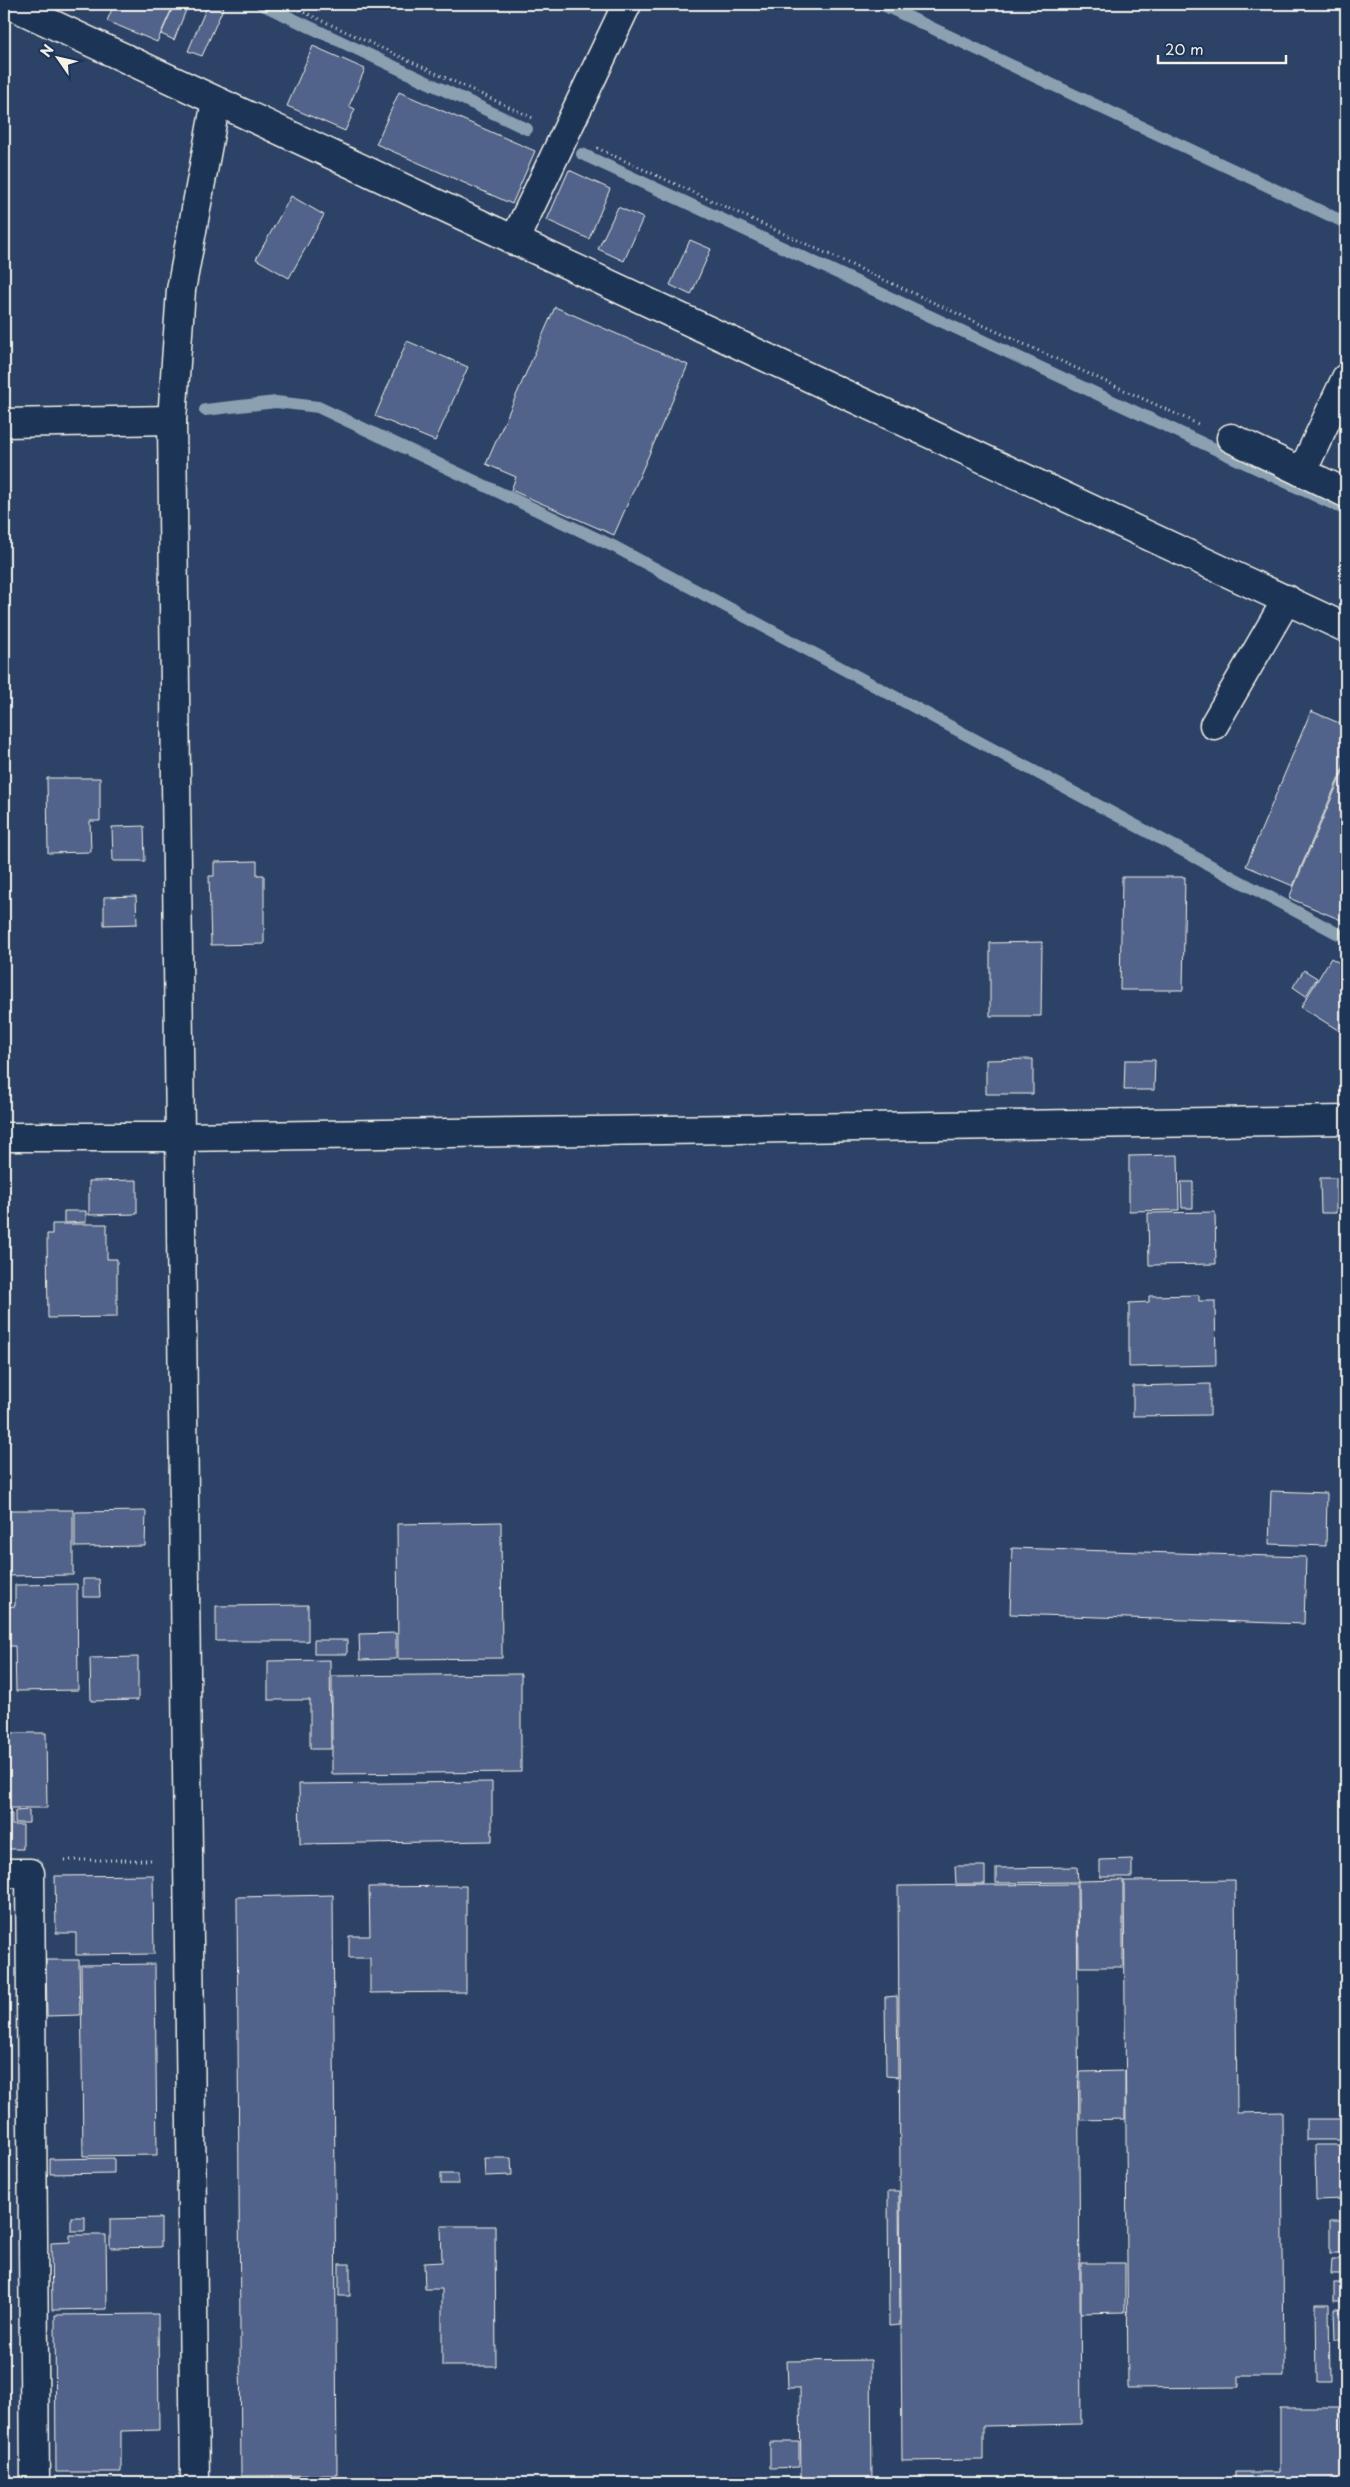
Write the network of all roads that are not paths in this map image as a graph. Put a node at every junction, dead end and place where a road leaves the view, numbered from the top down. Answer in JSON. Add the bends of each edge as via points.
{"nodes":[{"id":1,"x":9,"y":4,"type":"edge"},
{"id":2,"x":627,"y":4,"type":"edge"},
{"id":3,"x":216,"y":101,"type":"junction"},
{"id":4,"x":514,"y":241,"type":"junction"},
{"id":5,"x":1346,"y":378,"type":"edge"},
{"id":6,"x":172,"y":420,"type":"junction"},
{"id":7,"x":4,"y":423,"type":"edge"},
{"id":8,"x":1231,"y":438,"type":"road end"},
{"id":9,"x":1302,"y":472,"type":"junction"},
{"id":10,"x":1346,"y":493,"type":"edge"},
{"id":11,"x":1287,"y":599,"type":"junction"},
{"id":12,"x":1346,"y":628,"type":"edge"},
{"id":13,"x":1214,"y":725,"type":"dead end"},
{"id":14,"x":1346,"y":1120,"type":"edge"},
{"id":15,"x":4,"y":1137,"type":"edge"},
{"id":16,"x":179,"y":1137,"type":"junction"},
{"id":17,"x":4,"y":1873,"type":"edge"},
{"id":18,"x":34,"y":2483,"type":"edge"},
{"id":19,"x":195,"y":2483,"type":"edge"}],
"edges":[{"from":1,"to":3,"type":"street"},
{"from":2,"to":4,"type":"street"},
{"from":3,"to":4,"type":"street"},
{"from":3,"to":6,"type":"street","via":[[181,290]]},
{"from":4,"to":11,"type":"street"},
{"from":5,"to":9,"type":"street"},
{"from":6,"to":7,"type":"street"},
{"from":6,"to":16,"type":"street"},
{"from":8,"to":9,"type":"street"},
{"from":9,"to":10,"type":"street"},
{"from":11,"to":12,"type":"street"},
{"from":11,"to":13,"type":"street"},
{"from":14,"to":16,"type":"street"},
{"from":15,"to":16,"type":"street"},
{"from":16,"to":19,"type":"street"},
{"from":17,"to":18,"type":"street","via":[[30,1873]]}]}
